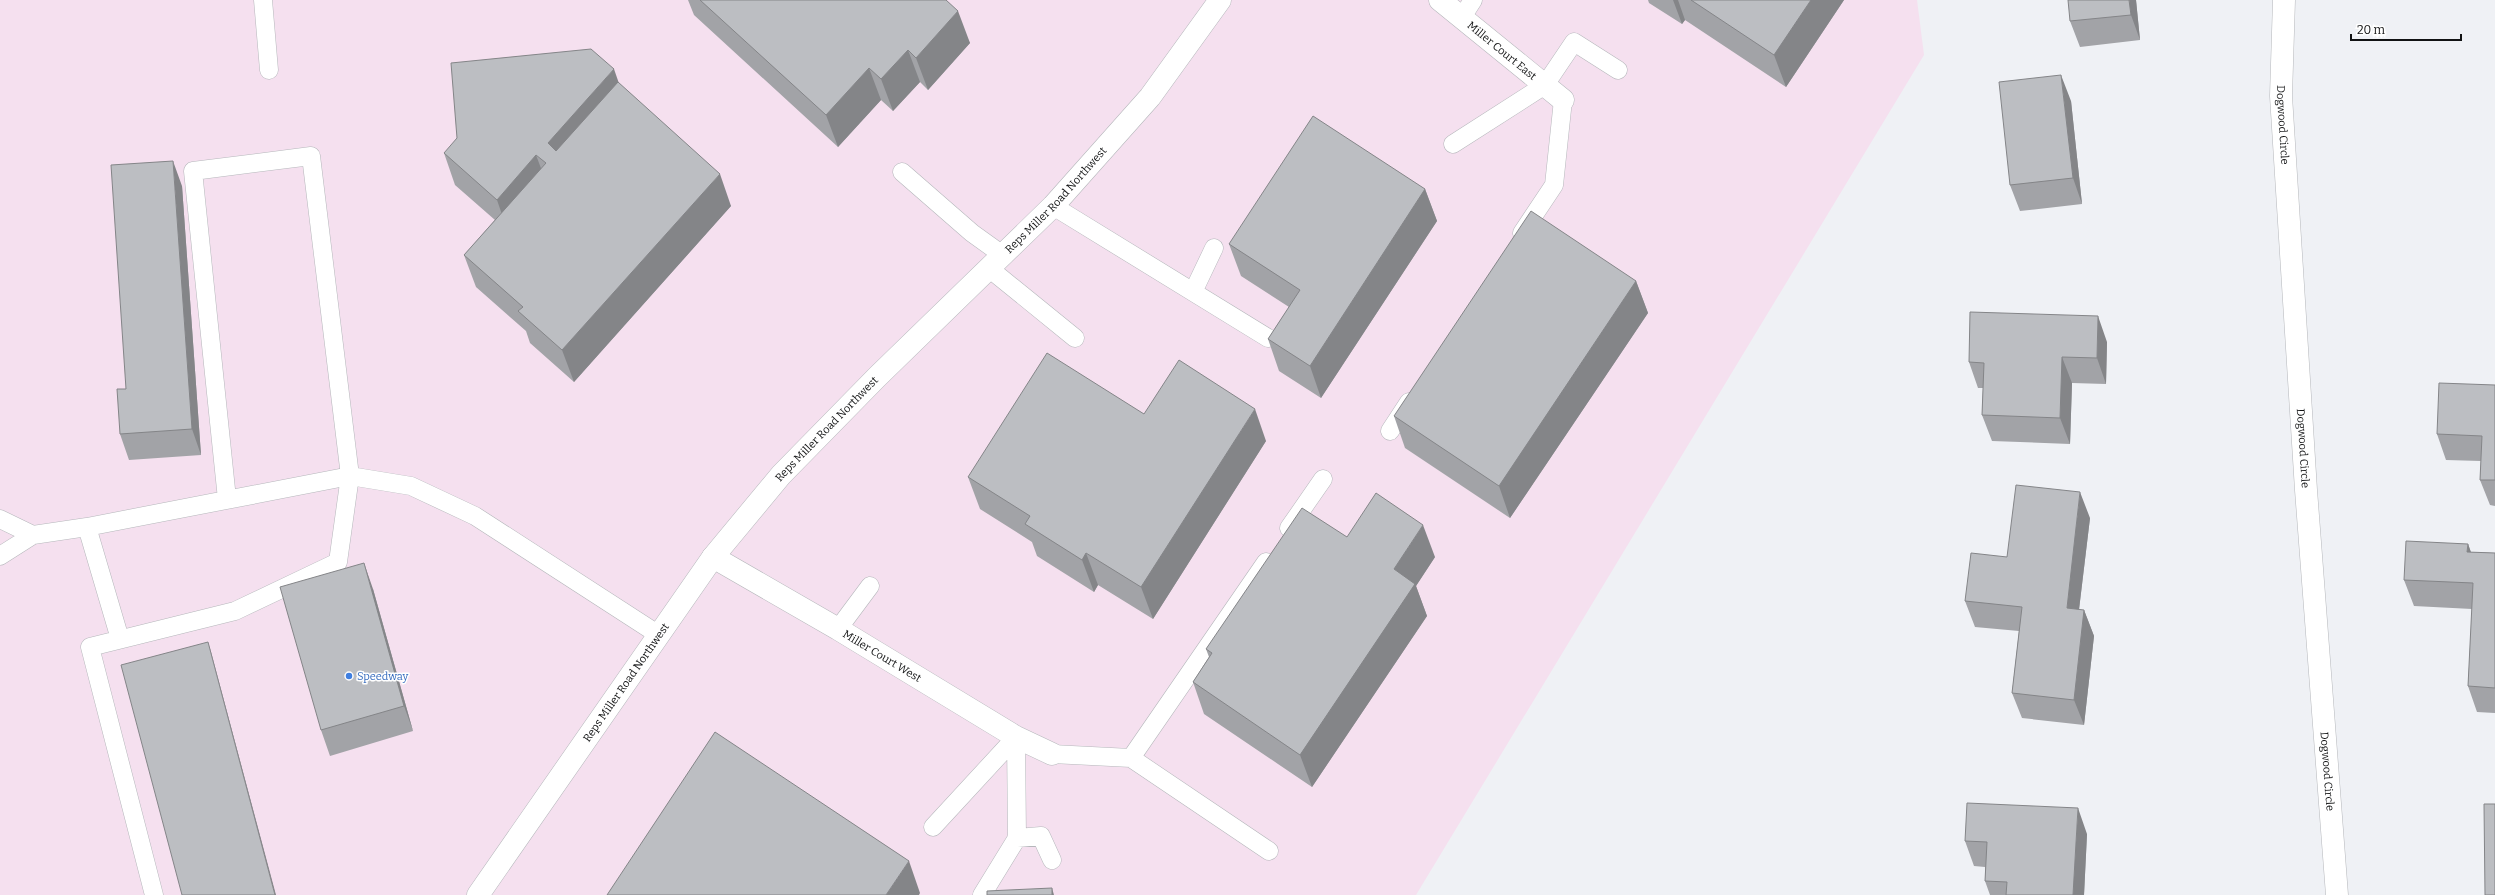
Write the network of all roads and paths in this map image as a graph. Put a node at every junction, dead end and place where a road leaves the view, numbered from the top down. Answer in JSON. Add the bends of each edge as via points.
{"nodes":[{"id":1,"x":263,"y":0,"type":"edge"},
{"id":2,"x":1220,"y":0,"type":"edge"},
{"id":3,"x":1440,"y":0,"type":"edge"},
{"id":4,"x":2284,"y":0,"type":"edge"},
{"id":5,"x":1468,"y":8,"type":"edge"},
{"id":6,"x":269,"y":70,"type":"dead end"},
{"id":7,"x":1618,"y":70,"type":"dead end"},
{"id":8,"x":1545,"y":85,"type":"junction"},
{"id":9,"x":1563,"y":100,"type":"joint"},
{"id":10,"x":1453,"y":144,"type":"dead end"},
{"id":11,"x":902,"y":172,"type":"dead end"},
{"id":12,"x":1053,"y":206,"type":"junction"},
{"id":13,"x":1214,"y":248,"type":"dead end"},
{"id":14,"x":1511,"y":250,"type":"edge"},
{"id":15,"x":997,"y":263,"type":"junction"},
{"id":16,"x":1193,"y":292,"type":"junction"},
{"id":17,"x":1075,"y":338,"type":"dead end"},
{"id":18,"x":1268,"y":338,"type":"edge"},
{"id":19,"x":1420,"y":386,"type":"edge"},
{"id":20,"x":1390,"y":431,"type":"dead end"},
{"id":21,"x":350,"y":476,"type":"junction"},
{"id":22,"x":1323,"y":479,"type":"dead end"},
{"id":23,"x":228,"y":499,"type":"junction"},
{"id":24,"x":0,"y":519,"type":"edge"},
{"id":25,"x":87,"y":527,"type":"junction"},
{"id":26,"x":33,"y":535,"type":"junction"},
{"id":27,"x":0,"y":556,"type":"edge"},
{"id":28,"x":713,"y":557,"type":"junction"},
{"id":29,"x":870,"y":586,"type":"dead end"},
{"id":30,"x":838,"y":629,"type":"junction"},
{"id":31,"x":659,"y":635,"type":"junction"},
{"id":32,"x":120,"y":640,"type":"junction"},
{"id":33,"x":1016,"y":737,"type":"junction"},
{"id":34,"x":1052,"y":754,"type":"joint"},
{"id":35,"x":1131,"y":758,"type":"junction"},
{"id":36,"x":933,"y":827,"type":"dead end"},
{"id":37,"x":1017,"y":838,"type":"junction"},
{"id":38,"x":1269,"y":851,"type":"dead end"},
{"id":39,"x":1052,"y":860,"type":"dead end"},
{"id":40,"x":154,"y":895,"type":"edge"},
{"id":41,"x":478,"y":895,"type":"edge"},
{"id":42,"x":982,"y":895,"type":"edge"},
{"id":43,"x":2336,"y":895,"type":"edge"}],
"edges":[{"from":1,"to":6,"type":"lane"},
{"from":2,"to":12,"type":"street","name":"Reps Miller Road Northwest","via":[[1150,97]]},
{"from":3,"to":5,"type":"street","name":"Miller Court East"},
{"from":4,"to":43,"type":"street","name":"Dogwood Circle","via":[[2281,96],[2306,490]]},
{"from":5,"to":8,"type":"street","name":"Miller Court East"},
{"from":7,"to":8,"type":"lane","via":[[1574,42]]},
{"from":8,"to":9,"type":"street","name":"Miller Court East"},
{"from":8,"to":10,"type":"lane"},
{"from":9,"to":14,"type":"lane","via":[[1554,185]]},
{"from":11,"to":15,"type":"lane","via":[[972,233]]},
{"from":12,"to":15,"type":"street","name":"Reps Miller Road Northwest"},
{"from":12,"to":16,"type":"lane"},
{"from":13,"to":16,"type":"lane"},
{"from":15,"to":17,"type":"lane"},
{"from":15,"to":28,"type":"street","name":"Reps Miller Road Northwest","via":[[877,377],[781,475]]},
{"from":16,"to":18,"type":"lane"},
{"from":19,"to":20,"type":"lane"},
{"from":21,"to":23,"type":"lane"},
{"from":21,"to":23,"type":"lane","via":[[311,156],[193,171]]},
{"from":21,"to":31,"type":"lane","via":[[410,486],[475,516]]},
{"from":21,"to":32,"type":"lane","via":[[338,562],[235,612]]},
{"from":22,"to":35,"type":"lane"},
{"from":23,"to":25,"type":"lane"},
{"from":24,"to":26,"type":"lane"},
{"from":25,"to":26,"type":"lane"},
{"from":25,"to":32,"type":"lane"},
{"from":26,"to":27,"type":"lane"},
{"from":28,"to":30,"type":"street","name":"Miller Court West"},
{"from":28,"to":31,"type":"street","name":"Reps Miller Road Northwest"},
{"from":29,"to":30,"type":"lane"},
{"from":30,"to":33,"type":"street","name":"Miller Court West"},
{"from":31,"to":41,"type":"street","name":"Reps Miller Road Northwest"},
{"from":32,"to":40,"type":"lane","via":[[90,647]]},
{"from":33,"to":34,"type":"street","name":"Miller Court West"},
{"from":33,"to":36,"type":"lane"},
{"from":33,"to":37,"type":"lane"},
{"from":34,"to":35,"type":"lane"},
{"from":35,"to":38,"type":"lane"},
{"from":37,"to":39,"type":"lane","via":[[1041,836]]},
{"from":37,"to":42,"type":"lane"}]}
